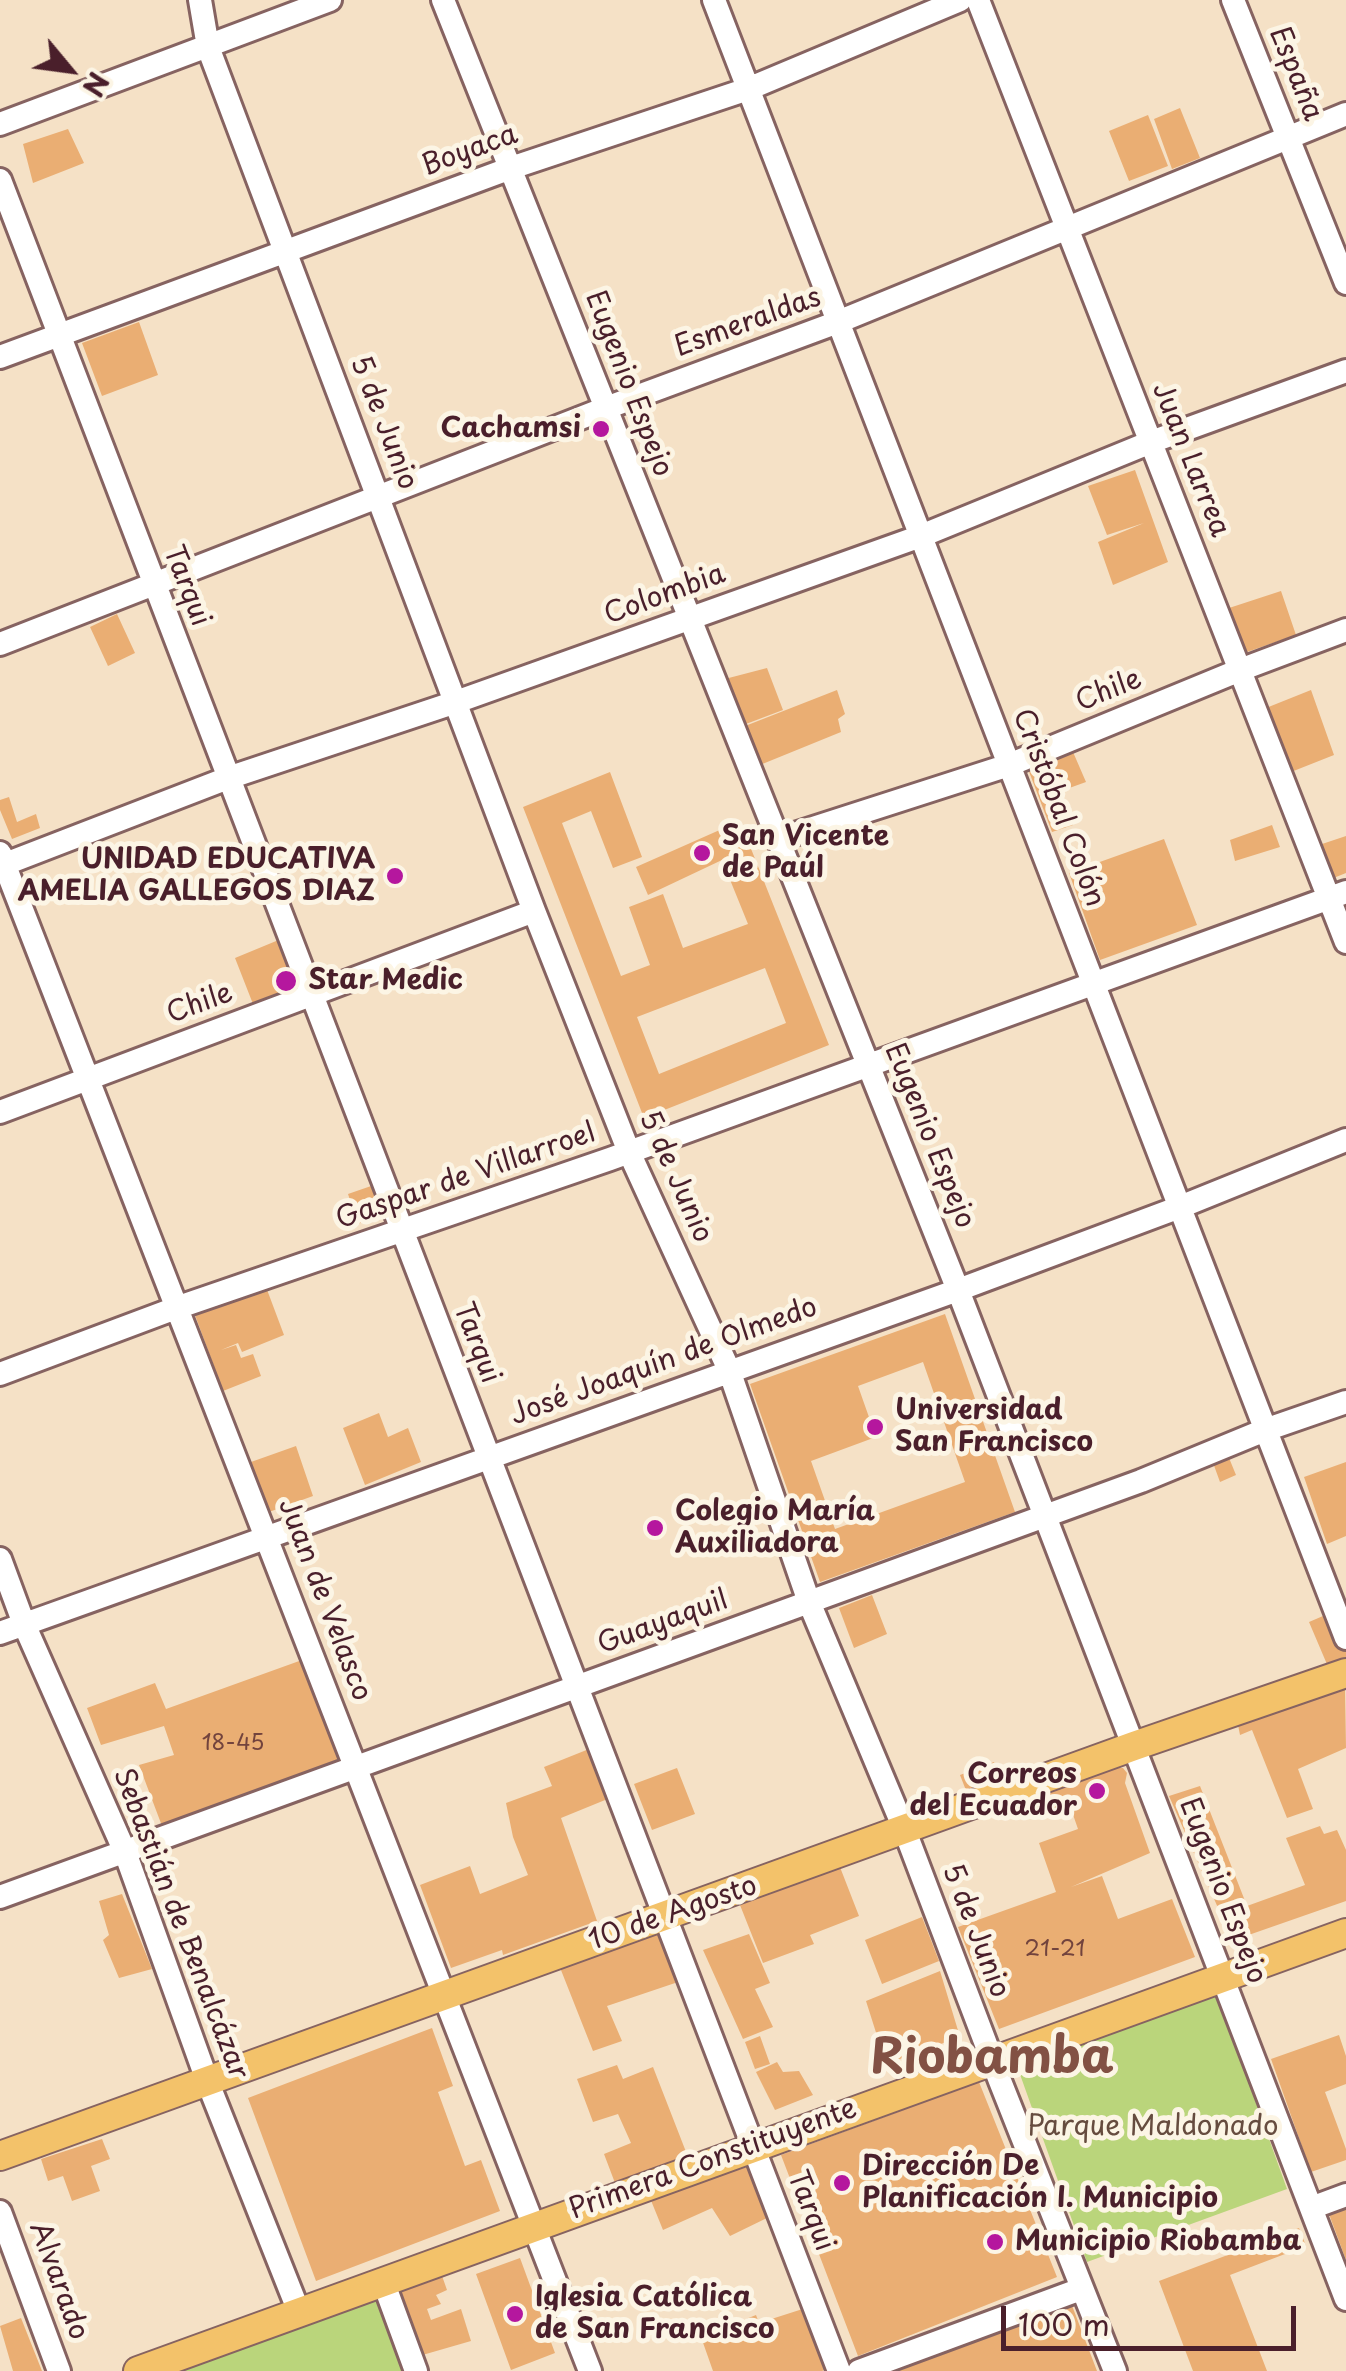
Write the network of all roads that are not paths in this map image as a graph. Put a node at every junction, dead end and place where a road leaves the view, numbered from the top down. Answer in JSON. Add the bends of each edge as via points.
{"nodes":[{"id":1,"x":200,"y":0,"type":"edge"},
{"id":2,"x":330,"y":0,"type":"edge"},
{"id":3,"x":444,"y":0,"type":"edge"},
{"id":4,"x":714,"y":0,"type":"edge"},
{"id":5,"x":960,"y":0,"type":"edge"},
{"id":6,"x":978,"y":0,"type":"edge"},
{"id":7,"x":1233,"y":0,"type":"edge"},
{"id":8,"x":208,"y":47,"type":"junction"},
{"id":9,"x":748,"y":89,"type":"junction"},
{"id":10,"x":1346,"y":114,"type":"edge"},
{"id":11,"x":0,"y":124,"type":"edge"},
{"id":12,"x":1288,"y":136,"type":"junction"},
{"id":13,"x":510,"y":168,"type":"junction"},
{"id":14,"x":0,"y":180,"type":"edge"},
{"id":15,"x":1066,"y":230,"type":"junction"},
{"id":16,"x":286,"y":252,"type":"junction"},
{"id":17,"x":1346,"y":282,"type":"edge"},
{"id":18,"x":838,"y":322,"type":"junction"},
{"id":19,"x":58,"y":336,"type":"junction"},
{"id":20,"x":0,"y":357,"type":"edge"},
{"id":21,"x":1346,"y":371,"type":"edge"},
{"id":22,"x":606,"y":408,"type":"junction"},
{"id":23,"x":1151,"y":442,"type":"junction"},
{"id":24,"x":379,"y":497,"type":"junction"},
{"id":25,"x":921,"y":536,"type":"junction"},
{"id":26,"x":154,"y":584,"type":"junction"},
{"id":27,"x":688,"y":618,"type":"junction"},
{"id":28,"x":1346,"y":630,"type":"edge"},
{"id":29,"x":0,"y":644,"type":"edge"},
{"id":30,"x":1240,"y":670,"type":"junction"},
{"id":31,"x":456,"y":702,"type":"junction"},
{"id":32,"x":1009,"y":765,"type":"junction"},
{"id":33,"x":228,"y":778,"type":"junction"},
{"id":34,"x":779,"y":839,"type":"junction"},
{"id":35,"x":2,"y":861,"type":"edge"},
{"id":36,"x":1338,"y":895,"type":"edge"},
{"id":37,"x":534,"y":911,"type":"junction"},
{"id":38,"x":1346,"y":942,"type":"edge"},
{"id":39,"x":1092,"y":982,"type":"junction"},
{"id":40,"x":311,"y":994,"type":"junction"},
{"id":41,"x":868,"y":1064,"type":"junction"},
{"id":42,"x":87,"y":1078,"type":"junction"},
{"id":43,"x":0,"y":1112,"type":"edge"},
{"id":44,"x":1346,"y":1140,"type":"edge"},
{"id":45,"x":629,"y":1152,"type":"junction"},
{"id":46,"x":1180,"y":1208,"type":"junction"},
{"id":47,"x":400,"y":1230,"type":"junction"},
{"id":48,"x":958,"y":1290,"type":"junction"},
{"id":49,"x":176,"y":1308,"type":"junction"},
{"id":50,"x":729,"y":1370,"type":"junction"},
{"id":51,"x":0,"y":1374,"type":"edge"},
{"id":52,"x":1346,"y":1402,"type":"edge"},
{"id":53,"x":1265,"y":1430,"type":"junction"},
{"id":54,"x":487,"y":1457,"type":"junction"},
{"id":55,"x":1045,"y":1516,"type":"junction"},
{"id":56,"x":268,"y":1538,"type":"junction"},
{"id":57,"x":0,"y":1559,"type":"edge"},
{"id":58,"x":808,"y":1602,"type":"junction"},
{"id":59,"x":24,"y":1624,"type":"junction"},
{"id":60,"x":0,"y":1633,"type":"edge"},
{"id":61,"x":1346,"y":1638,"type":"edge"},
{"id":62,"x":1346,"y":1673,"type":"edge"},
{"id":63,"x":576,"y":1688,"type":"junction"},
{"id":64,"x":1134,"y":1746,"type":"junction"},
{"id":65,"x":358,"y":1767,"type":"junction"},
{"id":66,"x":906,"y":1831,"type":"junction"},
{"id":67,"x":125,"y":1852,"type":"junction"},
{"id":68,"x":0,"y":1898,"type":"edge"},
{"id":69,"x":665,"y":1918,"type":"junction"},
{"id":70,"x":1346,"y":1933,"type":"edge"},
{"id":71,"x":1222,"y":1976,"type":"junction"},
{"id":72,"x":445,"y":1993,"type":"junction"},
{"id":73,"x":992,"y":2059,"type":"junction"},
{"id":74,"x":208,"y":2083,"type":"junction"},
{"id":75,"x":752,"y":2146,"type":"junction"},
{"id":76,"x":0,"y":2156,"type":"edge"},
{"id":77,"x":1346,"y":2195,"type":"edge"},
{"id":78,"x":1311,"y":2208,"type":"junction"},
{"id":79,"x":0,"y":2212,"type":"edge"},
{"id":80,"x":534,"y":2226,"type":"junction"},
{"id":81,"x":383,"y":2281,"type":"junction"},
{"id":82,"x":1081,"y":2289,"type":"junction"},
{"id":83,"x":1346,"y":2298,"type":"edge"},
{"id":84,"x":299,"y":2312,"type":"junction"},
{"id":85,"x":59,"y":2371,"type":"edge"},
{"id":86,"x":138,"y":2371,"type":"edge"},
{"id":87,"x":416,"y":2371,"type":"edge"},
{"id":88,"x":590,"y":2371,"type":"edge"},
{"id":89,"x":839,"y":2371,"type":"edge"},
{"id":90,"x":859,"y":2371,"type":"edge"},
{"id":91,"x":1115,"y":2371,"type":"edge"}],
"edges":[{"from":1,"to":8,"type":"street","name":"5 de Junio"},
{"from":2,"to":8,"type":"street"},
{"from":3,"to":13,"type":"street","name":"Eugenio Espejo"},
{"from":4,"to":9,"type":"street","name":"Cristóbal Colón"},
{"from":5,"to":9,"type":"street","name":"Boyaca"},
{"from":6,"to":15,"type":"street","name":"Juan Larrea"},
{"from":7,"to":12,"type":"street","name":"España"},
{"from":8,"to":11,"type":"street"},
{"from":8,"to":16,"type":"street","name":"5 de Junio"},
{"from":9,"to":13,"type":"street","name":"Boyaca"},
{"from":9,"to":18,"type":"street","name":"Cristóbal Colón"},
{"from":10,"to":12,"type":"street","name":"Esmeraldas"},
{"from":12,"to":15,"type":"street","name":"Esmeraldas"},
{"from":12,"to":17,"type":"street","name":"España"},
{"from":13,"to":16,"type":"street","name":"Boyaca"},
{"from":13,"to":22,"type":"street","name":"Eugenio Espejo"},
{"from":14,"to":19,"type":"street","name":"Tarqui"},
{"from":15,"to":18,"type":"street","name":"Esmeraldas"},
{"from":15,"to":23,"type":"street","name":"Juan Larrea"},
{"from":16,"to":19,"type":"street","name":"Boyaca"},
{"from":16,"to":24,"type":"street","name":"5 de Junio"},
{"from":18,"to":22,"type":"street","name":"Esmeraldas"},
{"from":18,"to":25,"type":"street","name":"Cristóbal Colón"},
{"from":19,"to":20,"type":"street","name":"Boyaca"},
{"from":19,"to":26,"type":"street","name":"Tarqui"},
{"from":21,"to":23,"type":"street","name":"Colombia"},
{"from":22,"to":24,"type":"street","name":"Esmeraldas"},
{"from":22,"to":27,"type":"street","name":"Eugenio Espejo"},
{"from":23,"to":25,"type":"street","name":"Colombia"},
{"from":23,"to":30,"type":"street","name":"Juan Larrea"},
{"from":24,"to":26,"type":"street","name":"Esmeraldas"},
{"from":24,"to":31,"type":"street","name":"5 de Junio"},
{"from":25,"to":27,"type":"street","name":"Colombia"},
{"from":25,"to":32,"type":"street","name":"Cristóbal Colón"},
{"from":26,"to":29,"type":"street","name":"Esmeraldas"},
{"from":26,"to":33,"type":"street","name":"Tarqui"},
{"from":27,"to":31,"type":"street","name":"Colombia"},
{"from":27,"to":34,"type":"street","name":"Eugenio Espejo"},
{"from":28,"to":30,"type":"street","name":"Chile"},
{"from":30,"to":32,"type":"street","name":"Chile"},
{"from":30,"to":36,"type":"street","name":"Juan Larrea"},
{"from":31,"to":33,"type":"street","name":"Colombia"},
{"from":31,"to":37,"type":"street","name":"5 de Junio"},
{"from":32,"to":34,"type":"street","name":"Chile"},
{"from":32,"to":39,"type":"street","name":"Cristóbal Colón"},
{"from":33,"to":35,"type":"street","name":"Colombia"},
{"from":33,"to":40,"type":"street","name":"Tarqui"},
{"from":34,"to":41,"type":"street","name":"Eugenio Espejo"},
{"from":35,"to":42,"type":"street","name":"Juan de Velasco"},
{"from":36,"to":38,"type":"street","name":"Juan Larrea"},
{"from":36,"to":39,"type":"street","name":"Gaspar de Villarroel"},
{"from":37,"to":40,"type":"street","name":"Chile"},
{"from":37,"to":45,"type":"street","name":"5 de Junio"},
{"from":39,"to":41,"type":"street","name":"Gaspar de Villarroel"},
{"from":39,"to":46,"type":"street","name":"Cristóbal Colón"},
{"from":40,"to":42,"type":"street","name":"Chile"},
{"from":40,"to":47,"type":"street","name":"Tarqui"},
{"from":41,"to":45,"type":"street","name":"Gaspar de Villarroel"},
{"from":41,"to":48,"type":"street","name":"Eugenio Espejo"},
{"from":42,"to":43,"type":"street","name":"Chile"},
{"from":42,"to":49,"type":"street","name":"Juan de Velasco"},
{"from":44,"to":46,"type":"street","name":"José Joaquín de Olmedo"},
{"from":45,"to":47,"type":"street","name":"Gaspar de Villarroel"},
{"from":45,"to":50,"type":"street","name":"5 de Junio"},
{"from":46,"to":48,"type":"street","name":"José Joaquín de Olmedo"},
{"from":46,"to":53,"type":"street","name":"Cristóbal Colón"},
{"from":47,"to":49,"type":"street","name":"Gaspar de Villarroel"},
{"from":47,"to":54,"type":"street","name":"Tarqui"},
{"from":48,"to":50,"type":"street","name":"José Joaquín de Olmedo"},
{"from":48,"to":55,"type":"street","name":"Eugenio Espejo"},
{"from":49,"to":51,"type":"street","name":"Gaspar de Villarroel"},
{"from":49,"to":56,"type":"street","name":"Juan de Velasco"},
{"from":50,"to":54,"type":"street","name":"José Joaquín de Olmedo"},
{"from":50,"to":58,"type":"street","name":"5 de Junio"},
{"from":52,"to":53,"type":"street","name":"Guayaquil"},
{"from":53,"to":55,"type":"street","name":"Guayaquil"},
{"from":53,"to":61,"type":"street","name":"Cristóbal Colón"},
{"from":54,"to":56,"type":"street","name":"José Joaquín de Olmedo"},
{"from":54,"to":63,"type":"street","name":"Tarqui"},
{"from":55,"to":58,"type":"street","name":"Guayaquil"},
{"from":55,"to":64,"type":"street","name":"Eugenio Espejo"},
{"from":56,"to":59,"type":"street","name":"José Joaquín de Olmedo"},
{"from":56,"to":65,"type":"street","name":"Juan de Velasco"},
{"from":57,"to":59,"type":"street","name":"Sebastián de Benalcázar"},
{"from":58,"to":63,"type":"street","name":"Guayaquil"},
{"from":58,"to":66,"type":"street","name":"5 de Junio"},
{"from":59,"to":60,"type":"street","name":"José Joaquín de Olmedo"},
{"from":59,"to":67,"type":"street","name":"Sebastián de Benalcázar"},
{"from":62,"to":64,"type":"main road","name":"10 de Agosto"},
{"from":63,"to":65,"type":"street","name":"Guayaquil"},
{"from":63,"to":69,"type":"street","name":"Tarqui"},
{"from":64,"to":66,"type":"main road","name":"10 de Agosto"},
{"from":64,"to":71,"type":"street","name":"Eugenio Espejo"},
{"from":65,"to":67,"type":"street","name":"Guayaquil"},
{"from":65,"to":72,"type":"street","name":"Juan de Velasco"},
{"from":66,"to":69,"type":"main road","name":"10 de Agosto"},
{"from":66,"to":73,"type":"street","name":"5 de Junio"},
{"from":67,"to":68,"type":"street","name":"Guayaquil"},
{"from":67,"to":74,"type":"street","name":"Sebastián de Benalcázar"},
{"from":69,"to":72,"type":"main road","name":"10 de Agosto"},
{"from":69,"to":75,"type":"street","name":"Tarqui"},
{"from":70,"to":71,"type":"main road","name":"Primera Constituyente"},
{"from":71,"to":73,"type":"main road","name":"Primera Constituyente"},
{"from":71,"to":78,"type":"street","name":"Eugenio Espejo"},
{"from":72,"to":74,"type":"main road","name":"10 de Agosto"},
{"from":72,"to":80,"type":"street","name":"Juan de Velasco"},
{"from":73,"to":75,"type":"main road","name":"Primera Constituyente"},
{"from":73,"to":82,"type":"street","name":"5 de Junio"},
{"from":74,"to":76,"type":"main road","name":"10 de Agosto"},
{"from":74,"to":84,"type":"street","name":"Sebastián de Benalcázar"},
{"from":75,"to":80,"type":"main road","name":"Primera Constituyente"},
{"from":75,"to":89,"type":"street","name":"Tarqui"},
{"from":77,"to":78,"type":"street"},
{"from":78,"to":83,"type":"street","name":"Eugenio Espejo"},
{"from":79,"to":85,"type":"street","name":"Alvarado"},
{"from":80,"to":81,"type":"main road","name":"Primera Constituyente"},
{"from":80,"to":88,"type":"street","name":"Juan de Velasco"},
{"from":81,"to":84,"type":"main road","name":"Primera Constituyente"},
{"from":81,"to":87,"type":"street"},
{"from":82,"to":90,"type":"street"},
{"from":82,"to":91,"type":"street","name":"5 de Junio"},
{"from":84,"to":86,"type":"main road","name":"Primera Constituyente"}]}
